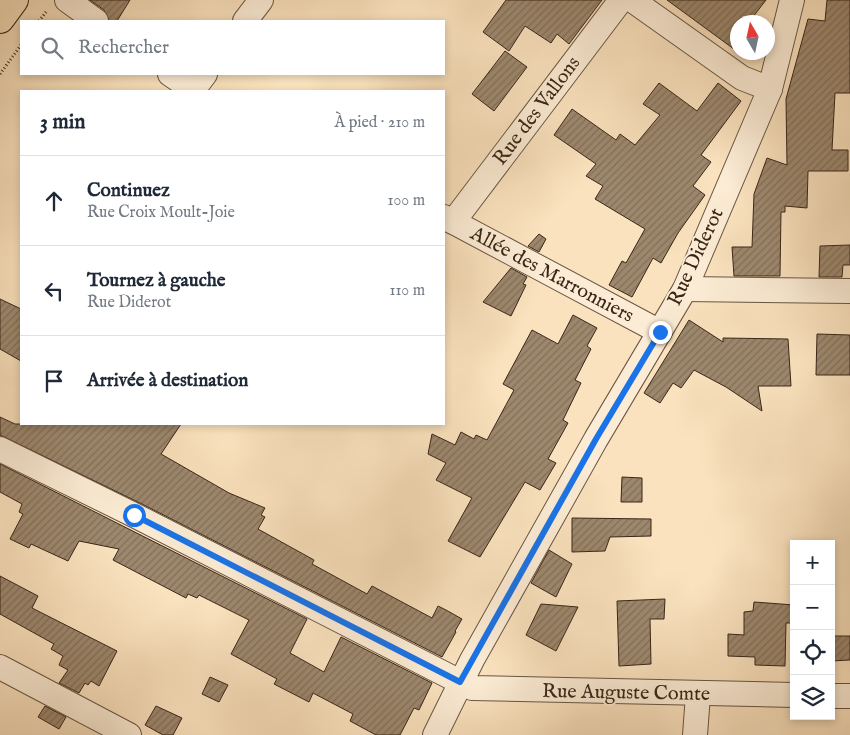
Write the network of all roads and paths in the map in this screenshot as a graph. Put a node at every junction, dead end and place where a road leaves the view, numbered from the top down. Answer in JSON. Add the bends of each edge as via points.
{"nodes":[{"id":1,"x":14,"y":0,"type":"edge"},
{"id":2,"x":67,"y":0,"type":"edge"},
{"id":3,"x":260,"y":0,"type":"edge"},
{"id":4,"x":621,"y":0,"type":"edge"},
{"id":5,"x":632,"y":0,"type":"edge"},
{"id":6,"x":792,"y":0,"type":"edge"},
{"id":7,"x":0,"y":19,"type":"edge"},
{"id":8,"x":95,"y":20,"type":"edge"},
{"id":9,"x":245,"y":20,"type":"edge"},
{"id":10,"x":20,"y":47,"type":"edge"},
{"id":11,"x":0,"y":74,"type":"edge"},
{"id":12,"x":173,"y":75,"type":"edge"},
{"id":13,"x":198,"y":85,"type":"edge"},
{"id":14,"x":770,"y":89,"type":"junction"},
{"id":15,"x":449,"y":220,"type":"edge"},
{"id":16,"x":685,"y":289,"type":"junction"},
{"id":17,"x":850,"y":291,"type":"edge"},
{"id":18,"x":660,"y":332,"type":"junction"},
{"id":19,"x":0,"y":449,"type":"edge"},
{"id":20,"x":0,"y":666,"type":"edge"},
{"id":21,"x":460,"y":682,"type":"junction"},
{"id":22,"x":698,"y":695,"type":"junction"},
{"id":23,"x":790,"y":696,"type":"edge"},
{"id":24,"x":835,"y":696,"type":"edge"},
{"id":25,"x":850,"y":696,"type":"edge"},
{"id":26,"x":129,"y":735,"type":"edge"},
{"id":27,"x":435,"y":735,"type":"edge"},
{"id":28,"x":695,"y":735,"type":"edge"}],
"edges":[{"from":1,"to":7,"type":"main road"},
{"from":2,"to":8,"type":"street"},
{"from":3,"to":9,"type":"street"},
{"from":4,"to":15,"type":"street","name":"Rue des Vallons"},
{"from":5,"to":14,"type":"street","via":[[742,78]]},
{"from":6,"to":14,"type":"street","name":"Rue Diderot"},
{"from":10,"to":11,"type":"path"},
{"from":12,"to":13,"type":"street"},
{"from":14,"to":16,"type":"street","name":"Rue Diderot"},
{"from":15,"to":18,"type":"street","name":"Allée des Marronniers"},
{"from":16,"to":17,"type":"street"},
{"from":16,"to":18,"type":"street","name":"Rue Diderot"},
{"from":18,"to":21,"type":"street","name":"Rue Diderot"},
{"from":19,"to":21,"type":"street","name":"Rue Auguste Comte"},
{"from":20,"to":26,"type":"street"},
{"from":21,"to":22,"type":"street","name":"Rue Auguste Comte","via":[[472,688]]},
{"from":21,"to":27,"type":"street","name":"Rue Diderot"},
{"from":22,"to":23,"type":"street","name":"Rue Auguste Comte"},
{"from":22,"to":28,"type":"street"},
{"from":24,"to":25,"type":"street"}]}
